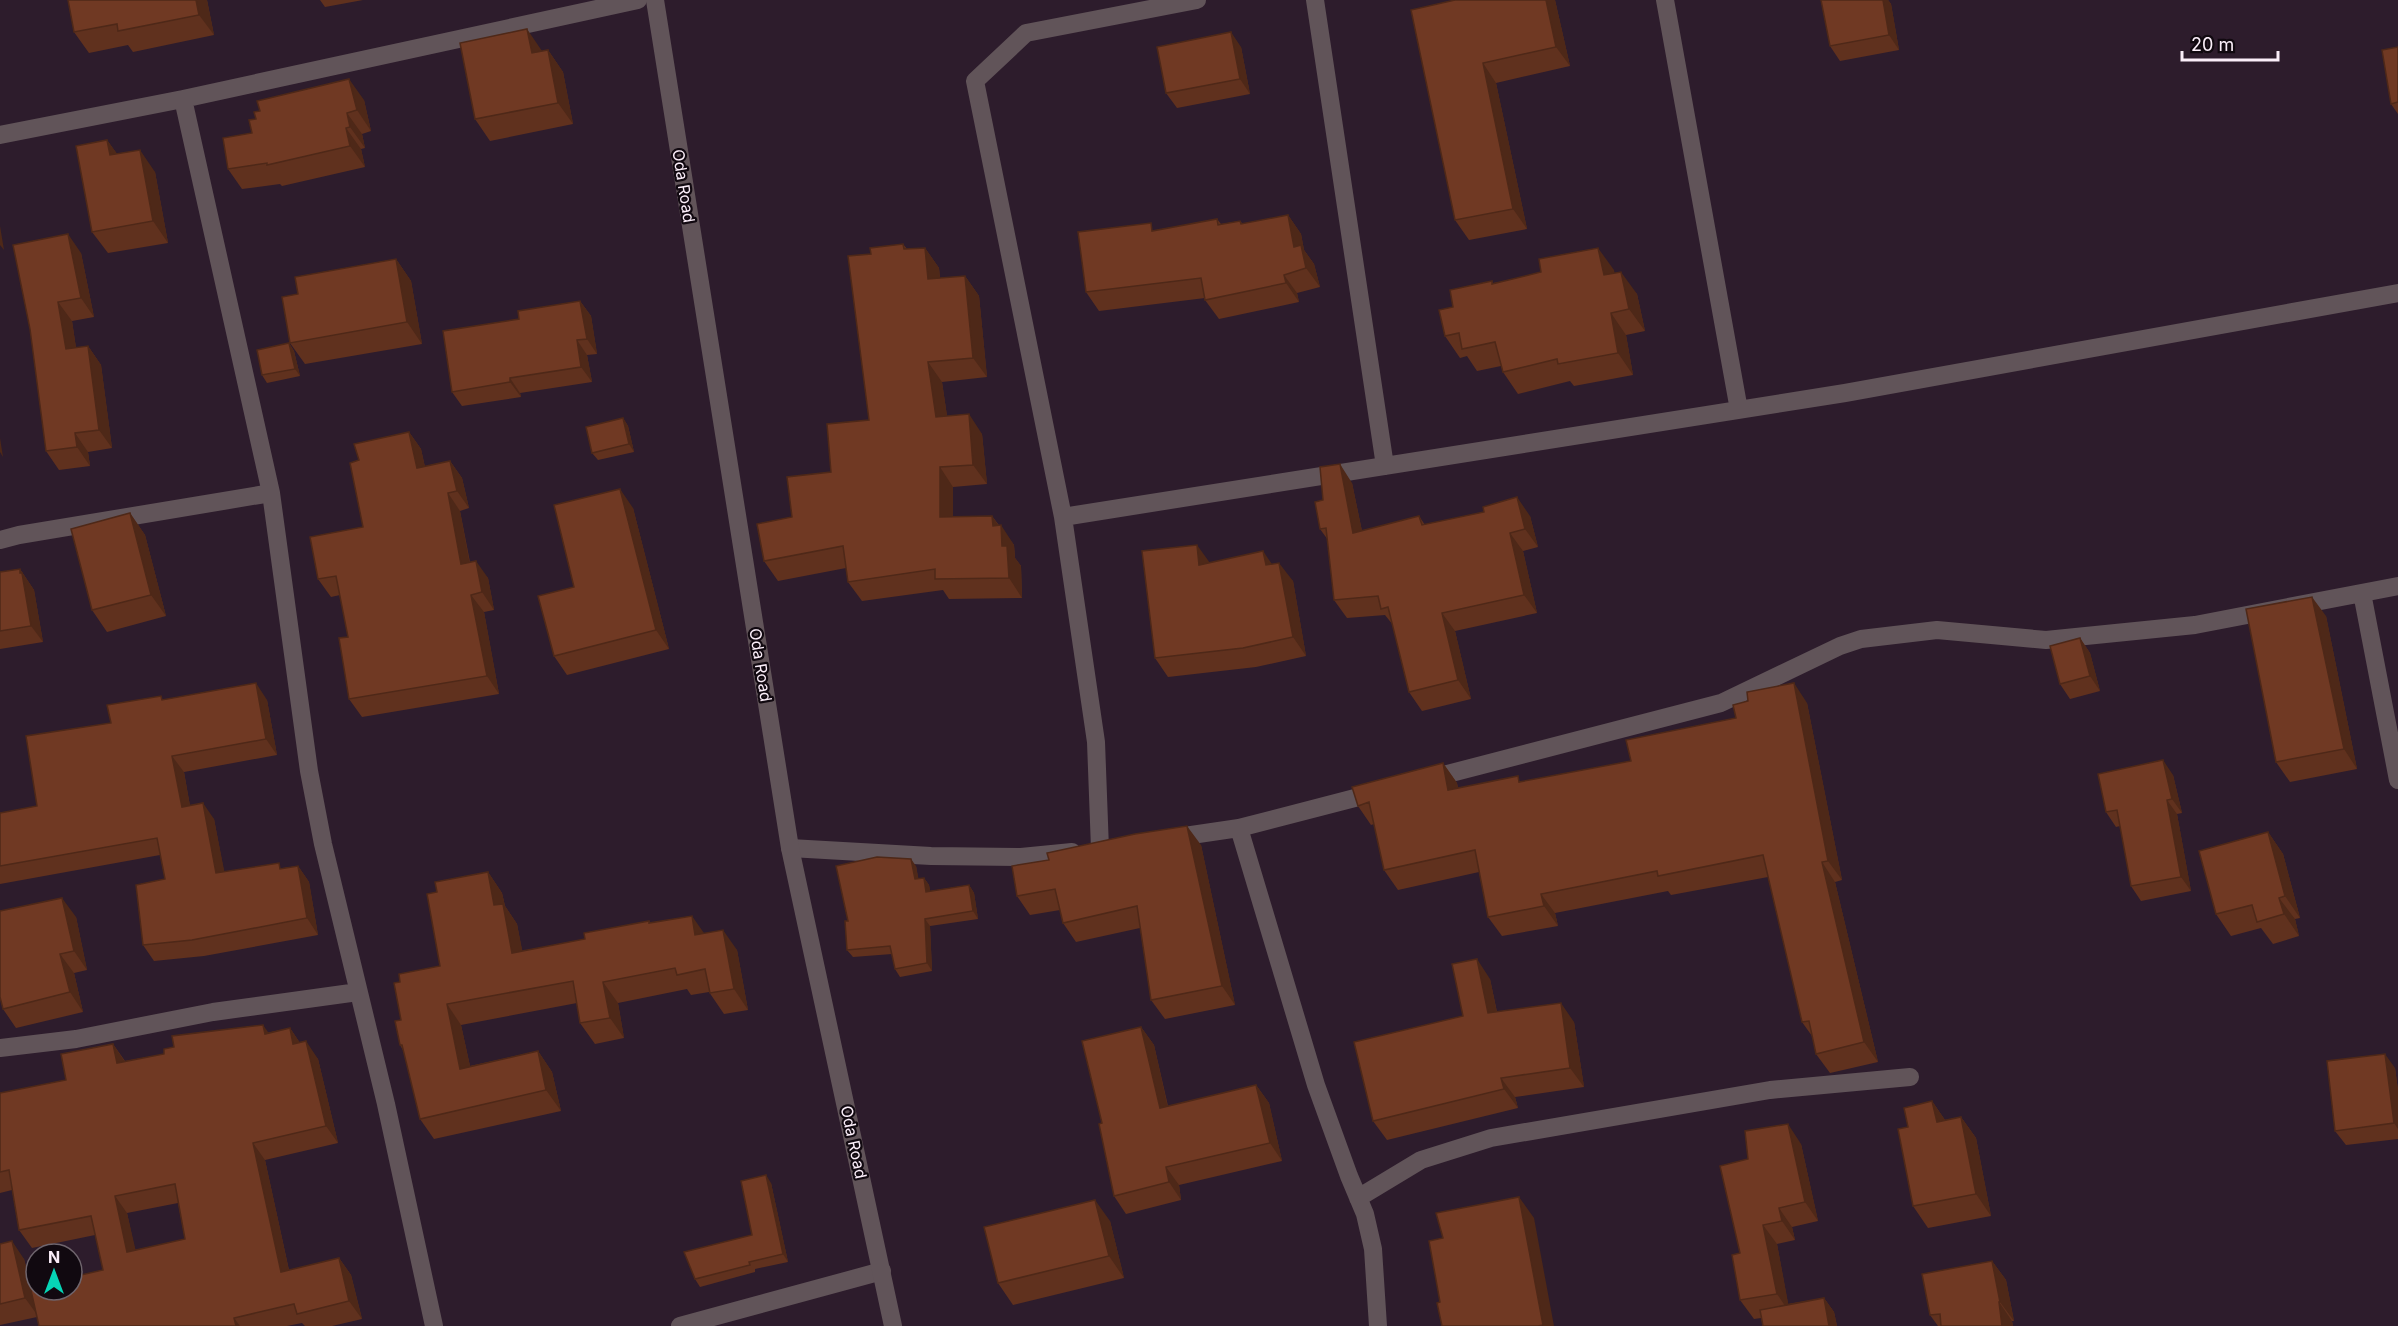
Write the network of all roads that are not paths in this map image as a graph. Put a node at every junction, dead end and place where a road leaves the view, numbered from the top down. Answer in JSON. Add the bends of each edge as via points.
{"nodes":[{"id":1,"x":638,"y":0,"type":"edge"},
{"id":2,"x":655,"y":0,"type":"edge"},
{"id":3,"x":1197,"y":0,"type":"edge"},
{"id":4,"x":1315,"y":0,"type":"edge"},
{"id":5,"x":1665,"y":0,"type":"edge"},
{"id":6,"x":183,"y":99,"type":"junction"},
{"id":7,"x":0,"y":135,"type":"edge"},
{"id":8,"x":2398,"y":293,"type":"edge"},
{"id":9,"x":1739,"y":410,"type":"junction"},
{"id":10,"x":1385,"y":466,"type":"junction"},
{"id":11,"x":271,"y":493,"type":"junction"},
{"id":12,"x":1063,"y":517,"type":"junction"},
{"id":13,"x":0,"y":540,"type":"edge"},
{"id":14,"x":2398,"y":586,"type":"edge"},
{"id":15,"x":2362,"y":593,"type":"junction"},
{"id":16,"x":2398,"y":780,"type":"edge"},
{"id":17,"x":1239,"y":828,"type":"junction"},
{"id":18,"x":1158,"y":840,"type":"edge"},
{"id":19,"x":1123,"y":845,"type":"edge"},
{"id":20,"x":790,"y":848,"type":"junction"},
{"id":21,"x":1100,"y":849,"type":"junction"},
{"id":22,"x":358,"y":992,"type":"junction"},
{"id":23,"x":0,"y":1048,"type":"edge"},
{"id":24,"x":1910,"y":1077,"type":"dead end"},
{"id":25,"x":1359,"y":1198,"type":"junction"},
{"id":26,"x":882,"y":1271,"type":"junction"},
{"id":27,"x":434,"y":1326,"type":"edge"},
{"id":28,"x":680,"y":1326,"type":"edge"},
{"id":29,"x":893,"y":1326,"type":"edge"},
{"id":30,"x":1378,"y":1326,"type":"edge"}],
"edges":[{"from":1,"to":6,"type":"street"},
{"from":2,"to":20,"type":"street","name":"Oda Road"},
{"from":3,"to":12,"type":"street","via":[[1026,33],[975,81]]},
{"from":4,"to":10,"type":"street"},
{"from":5,"to":9,"type":"street"},
{"from":6,"to":7,"type":"street"},
{"from":6,"to":11,"type":"street"},
{"from":8,"to":9,"type":"street"},
{"from":9,"to":10,"type":"street"},
{"from":10,"to":12,"type":"street"},
{"from":11,"to":13,"type":"street"},
{"from":11,"to":22,"type":"street","via":[[309,771]]},
{"from":12,"to":21,"type":"street","via":[[1096,742]]},
{"from":14,"to":15,"type":"street"},
{"from":15,"to":16,"type":"street"},
{"from":15,"to":17,"type":"street","via":[[2195,625],[2058,639],[1937,630],[1861,639],[1721,703]]},
{"from":17,"to":18,"type":"street"},
{"from":17,"to":25,"type":"street","via":[[1316,1085]]},
{"from":19,"to":21,"type":"street"},
{"from":20,"to":21,"type":"street","via":[[1021,857]]},
{"from":20,"to":26,"type":"street","name":"Oda Road"},
{"from":22,"to":23,"type":"street","via":[[213,1012],[76,1040]]},
{"from":22,"to":27,"type":"street"},
{"from":24,"to":25,"type":"street","via":[[1770,1090],[1491,1138],[1421,1160]]},
{"from":25,"to":30,"type":"street","via":[[1373,1250]]},
{"from":26,"to":28,"type":"street"},
{"from":26,"to":29,"type":"street","name":"Oda Road"}]}
